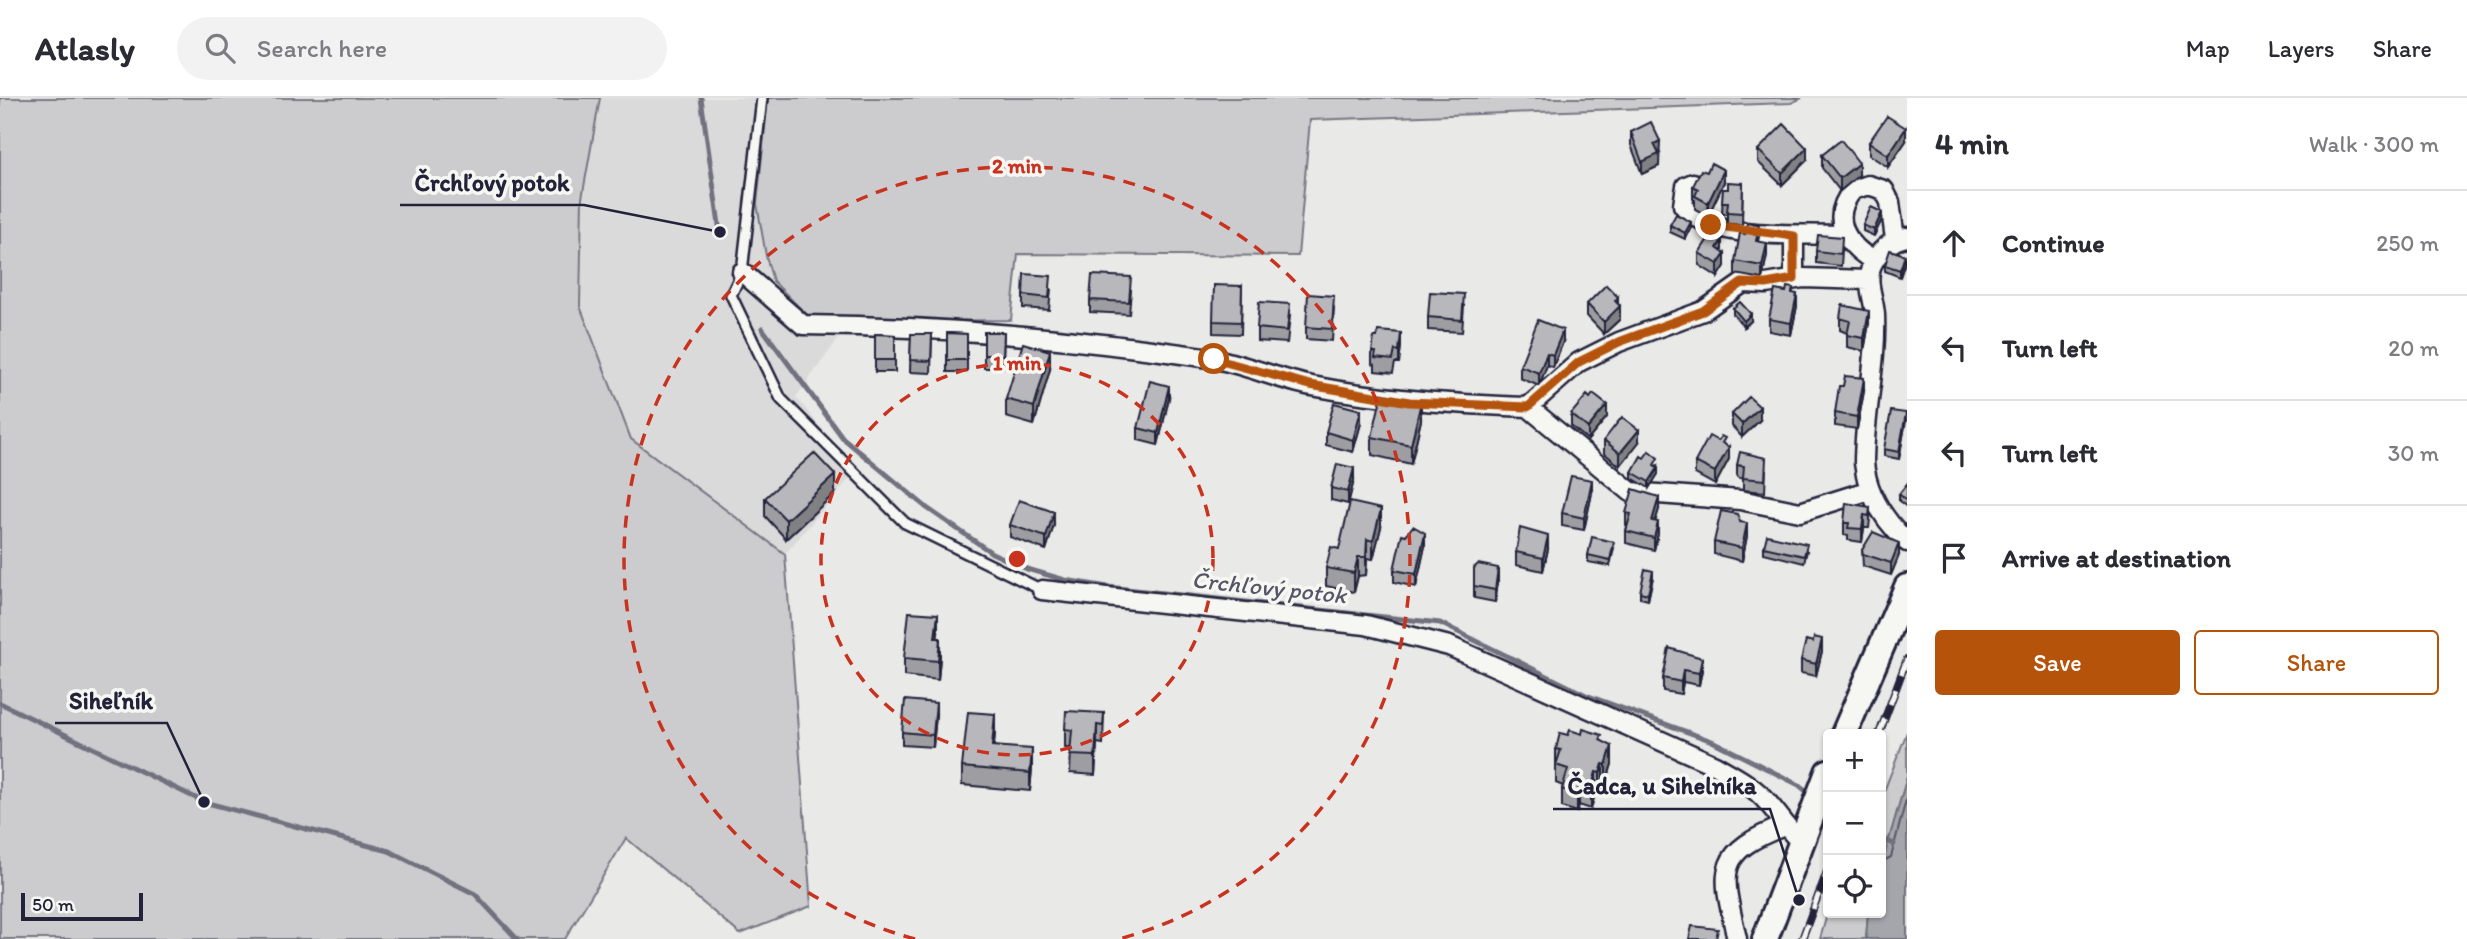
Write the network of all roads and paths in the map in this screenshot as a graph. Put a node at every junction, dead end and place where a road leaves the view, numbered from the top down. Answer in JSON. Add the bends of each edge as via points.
{"nodes":[{"id":1,"x":762,"y":98,"type":"edge"},
{"id":2,"x":1693,"y":183,"type":"edge"},
{"id":3,"x":1794,"y":236,"type":"junction"},
{"id":4,"x":1901,"y":238,"type":"edge"},
{"id":5,"x":1848,"y":239,"type":"junction"},
{"id":6,"x":1874,"y":261,"type":"junction"},
{"id":7,"x":742,"y":272,"type":"junction"},
{"id":8,"x":1794,"y":279,"type":"junction"},
{"id":9,"x":1868,"y":280,"type":"junction"},
{"id":10,"x":1528,"y":407,"type":"junction"},
{"id":11,"x":1870,"y":490,"type":"junction"},
{"id":12,"x":1907,"y":542,"type":"edge"},
{"id":13,"x":1907,"y":587,"type":"edge"},
{"id":14,"x":1042,"y":590,"type":"joint"},
{"id":15,"x":1846,"y":729,"type":"edge"},
{"id":16,"x":1823,"y":785,"type":"edge"},
{"id":17,"x":1792,"y":833,"type":"junction"},
{"id":18,"x":1737,"y":939,"type":"edge"},
{"id":19,"x":1765,"y":939,"type":"edge"}],
"edges":[{"from":1,"to":7,"type":"lane"},
{"from":2,"to":3,"type":"street","via":[[1683,194],[1692,216],[1724,229]]},
{"from":3,"to":5,"type":"street"},
{"from":3,"to":8,"type":"street"},
{"from":4,"to":5,"type":"street","via":[[1884,190],[1868,185],[1853,190],[1842,208],[1841,227]]},
{"from":4,"to":6,"type":"street"},
{"from":5,"to":6,"type":"street"},
{"from":6,"to":9,"type":"street"},
{"from":7,"to":10,"type":"street","via":[[803,325],[903,326],[1078,340],[1214,359],[1310,385],[1409,402]]},
{"from":7,"to":14,"type":"lane","via":[[731,295],[780,399],[905,523]]},
{"from":8,"to":9,"type":"street"},
{"from":8,"to":10,"type":"street","via":[[1742,283],[1703,311],[1619,342],[1579,362]]},
{"from":9,"to":11,"type":"street","via":[[1875,314],[1864,448]]},
{"from":10,"to":11,"type":"street","via":[[1631,492],[1740,500],[1800,512]]},
{"from":11,"to":12,"type":"street","via":[[1886,522]]},
{"from":13,"to":15,"type":"main road"},
{"from":14,"to":17,"type":"street","via":[[1366,625],[1449,646],[1715,765],[1745,782]]},
{"from":16,"to":17,"type":"main road","via":[[1810,817]]},
{"from":17,"to":18,"type":"street","via":[[1742,844],[1731,858],[1726,886]]},
{"from":17,"to":19,"type":"main road"}]}
